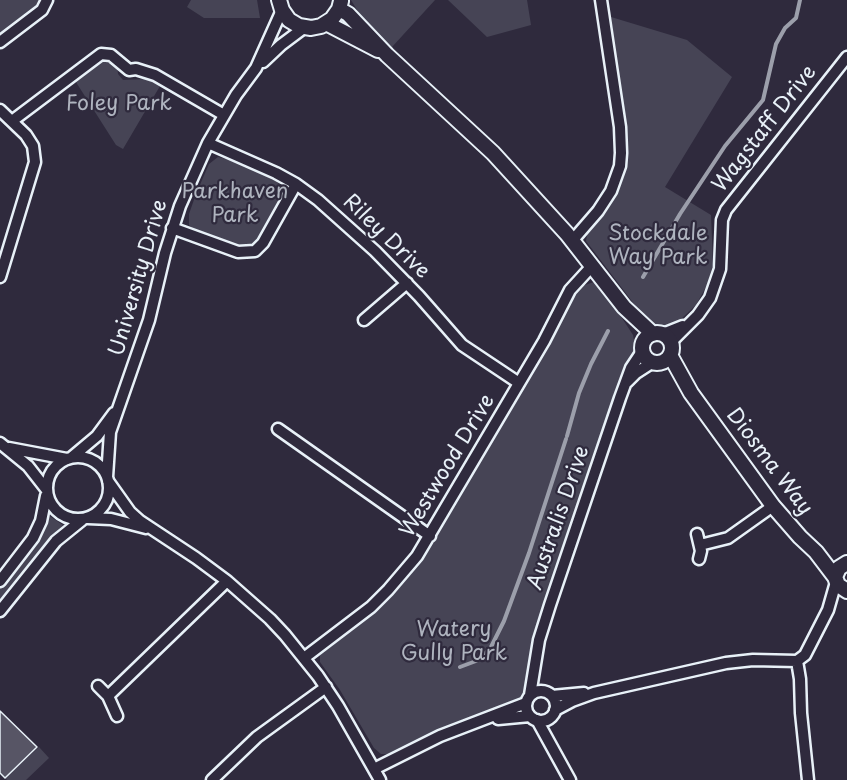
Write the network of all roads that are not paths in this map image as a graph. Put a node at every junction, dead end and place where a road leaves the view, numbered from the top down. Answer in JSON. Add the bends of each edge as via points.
{"nodes":[{"id":1,"x":47,"y":0,"type":"edge"},
{"id":2,"x":603,"y":3,"type":"edge"},
{"id":3,"x":340,"y":4,"type":"edge"},
{"id":4,"x":280,"y":5,"type":"edge"},
{"id":5,"x":326,"y":23,"type":"junction"},
{"id":6,"x":305,"y":27,"type":"junction"},
{"id":7,"x":0,"y":42,"type":"edge"},
{"id":8,"x":387,"y":56,"type":"junction"},
{"id":9,"x":847,"y":57,"type":"edge"},
{"id":10,"x":256,"y":68,"type":"junction"},
{"id":11,"x":0,"y":110,"type":"edge"},
{"id":12,"x":224,"y":116,"type":"junction"},
{"id":13,"x":12,"y":122,"type":"junction"},
{"id":14,"x":208,"y":143,"type":"junction"},
{"id":15,"x":296,"y":184,"type":"junction"},
{"id":16,"x":172,"y":228,"type":"junction"},
{"id":17,"x":569,"y":238,"type":"junction"},
{"id":18,"x":592,"y":266,"type":"junction"},
{"id":19,"x":0,"y":277,"type":"edge"},
{"id":20,"x":407,"y":283,"type":"junction"},
{"id":21,"x":624,"y":307,"type":"junction"},
{"id":22,"x":364,"y":321,"type":"dead end"},
{"id":23,"x":643,"y":348,"type":"junction"},
{"id":24,"x":661,"y":348,"type":"junction"},
{"id":25,"x":519,"y":383,"type":"junction"},
{"id":26,"x":625,"y":385,"type":"junction"},
{"id":27,"x":118,"y":408,"type":"junction"},
{"id":28,"x":278,"y":429,"type":"dead end"},
{"id":29,"x":4,"y":445,"type":"edge"},
{"id":30,"x":70,"y":458,"type":"junction"},
{"id":31,"x":107,"y":479,"type":"junction"},
{"id":32,"x":46,"y":491,"type":"junction"},
{"id":33,"x":773,"y":506,"type":"junction"},
{"id":34,"x":85,"y":519,"type":"junction"},
{"id":35,"x":152,"y":530,"type":"junction"},
{"id":36,"x":697,"y":534,"type":"dead end"},
{"id":37,"x":430,"y":536,"type":"junction"},
{"id":38,"x":700,"y":545,"type":"junction"},
{"id":39,"x":699,"y":559,"type":"dead end"},
{"id":40,"x":840,"y":572,"type":"edge"},
{"id":41,"x":0,"y":581,"type":"edge"},
{"id":42,"x":227,"y":581,"type":"junction"},
{"id":43,"x":847,"y":592,"type":"edge"},
{"id":44,"x":0,"y":610,"type":"edge"},
{"id":45,"x":828,"y":610,"type":"junction"},
{"id":46,"x":304,"y":658,"type":"junction"},
{"id":47,"x":797,"y":662,"type":"junction"},
{"id":48,"x":534,"y":665,"type":"junction"},
{"id":49,"x":98,"y":686,"type":"dead end"},
{"id":50,"x":326,"y":687,"type":"junction"},
{"id":51,"x":594,"y":693,"type":"junction"},
{"id":52,"x":549,"y":694,"type":"junction"},
{"id":53,"x":108,"y":696,"type":"junction"},
{"id":54,"x":528,"y":699,"type":"junction"},
{"id":55,"x":553,"y":713,"type":"junction"},
{"id":56,"x":117,"y":716,"type":"dead end"},
{"id":57,"x":534,"y":718,"type":"junction"},
{"id":58,"x":486,"y":720,"type":"junction"},
{"id":59,"x":554,"y":748,"type":"junction"},
{"id":60,"x":374,"y":769,"type":"junction"},
{"id":61,"x":212,"y":780,"type":"edge"},
{"id":62,"x":380,"y":780,"type":"edge"},
{"id":63,"x":570,"y":780,"type":"edge"},
{"id":64,"x":808,"y":780,"type":"edge"}],
"edges":[{"from":1,"to":7,"type":"street","via":[[42,10]]},
{"from":2,"to":17,"type":"street","via":[[620,127],[620,166],[611,191],[592,218]]},
{"from":3,"to":5,"type":"street"},
{"from":3,"to":8,"type":"street"},
{"from":4,"to":6,"type":"street","via":[[294,23]]},
{"from":4,"to":10,"type":"street","name":"University Drive"},
{"from":5,"to":6,"type":"street"},
{"from":5,"to":8,"type":"street"},
{"from":6,"to":10,"type":"street","name":"University Drive"},
{"from":8,"to":17,"type":"street","via":[[493,153]]},
{"from":9,"to":24,"type":"street","name":"Wagstaff Drive","via":[[726,210],[715,285],[703,309]]},
{"from":10,"to":12,"type":"street","name":"University Drive"},
{"from":11,"to":13,"type":"street"},
{"from":12,"to":13,"type":"street","via":[[154,75],[129,70],[111,55],[101,54]]},
{"from":12,"to":14,"type":"street","name":"University Drive"},
{"from":13,"to":19,"type":"street","via":[[33,146],[35,162]]},
{"from":14,"to":15,"type":"street","name":"Riley Drive"},
{"from":14,"to":16,"type":"street","name":"University Drive"},
{"from":15,"to":16,"type":"street","via":[[255,251],[238,252]]},
{"from":15,"to":20,"type":"street","name":"Riley Drive","via":[[357,233]]},
{"from":16,"to":27,"type":"street","name":"University Drive","via":[[149,320]]},
{"from":17,"to":18,"type":"street"},
{"from":18,"to":21,"type":"street"},
{"from":18,"to":25,"type":"street","name":"Westwood Drive","via":[[570,290]]},
{"from":20,"to":22,"type":"street"},
{"from":20,"to":25,"type":"street","name":"Riley Drive","via":[[462,345]]},
{"from":21,"to":23,"type":"street"},
{"from":21,"to":24,"type":"street"},
{"from":23,"to":24,"type":"street","via":[[646,357]]},
{"from":23,"to":24,"type":"street","via":[[646,338]]},
{"from":23,"to":26,"type":"street","name":"Australis Drive"},
{"from":24,"to":26,"type":"street"},
{"from":24,"to":33,"type":"street","name":"Diosma Way"},
{"from":25,"to":37,"type":"street","name":"Westwood Drive"},
{"from":26,"to":48,"type":"street","name":"Australis Drive","via":[[550,605]]},
{"from":27,"to":30,"type":"street","name":"University Drive","via":[[97,436]]},
{"from":27,"to":31,"type":"street","name":"University Drive","via":[[109,441]]},
{"from":28,"to":37,"type":"street"},
{"from":29,"to":30,"type":"street"},
{"from":29,"to":32,"type":"street","via":[[28,466]]},
{"from":30,"to":31,"type":"street","via":[[96,463]]},
{"from":30,"to":32,"type":"street","via":[[54,467]]},
{"from":31,"to":34,"type":"street","via":[[105,504]]},
{"from":31,"to":35,"type":"street","via":[[130,512]]},
{"from":32,"to":34,"type":"street","via":[[56,511],[68,518]]},
{"from":32,"to":41,"type":"street","via":[[37,530]]},
{"from":33,"to":38,"type":"street","via":[[728,538]]},
{"from":33,"to":40,"type":"street","name":"Diosma Way","via":[[800,537]]},
{"from":34,"to":35,"type":"street","via":[[120,521]]},
{"from":34,"to":44,"type":"street","via":[[56,541]]},
{"from":35,"to":42,"type":"street"},
{"from":36,"to":38,"type":"street"},
{"from":37,"to":46,"type":"street","name":"Westwood Drive","via":[[404,573],[371,607]]},
{"from":38,"to":39,"type":"street"},
{"from":40,"to":43,"type":"street","name":"Diosma Way","via":[[841,589]]},
{"from":40,"to":45,"type":"street"},
{"from":42,"to":46,"type":"street","via":[[270,619]]},
{"from":42,"to":53,"type":"street"},
{"from":43,"to":45,"type":"street"},
{"from":45,"to":47,"type":"street","via":[[805,655]]},
{"from":46,"to":50,"type":"street"},
{"from":47,"to":51,"type":"street","via":[[734,662]]},
{"from":47,"to":64,"type":"street"},
{"from":48,"to":52,"type":"street"},
{"from":48,"to":54,"type":"street","name":"Australis Drive"},
{"from":49,"to":53,"type":"street"},
{"from":50,"to":60,"type":"street"},
{"from":50,"to":61,"type":"street","via":[[257,737]]},
{"from":51,"to":52,"type":"street"},
{"from":51,"to":55,"type":"street"},
{"from":52,"to":54,"type":"street","via":[[537,691]]},
{"from":52,"to":55,"type":"street","via":[[555,703]]},
{"from":53,"to":56,"type":"street"},
{"from":54,"to":57,"type":"street"},
{"from":54,"to":58,"type":"street"},
{"from":55,"to":57,"type":"street","via":[[545,720]]},
{"from":55,"to":59,"type":"street"},
{"from":57,"to":58,"type":"street"},
{"from":57,"to":59,"type":"street"},
{"from":58,"to":60,"type":"street","via":[[423,744]]},
{"from":59,"to":63,"type":"street"},
{"from":60,"to":62,"type":"street"}]}
